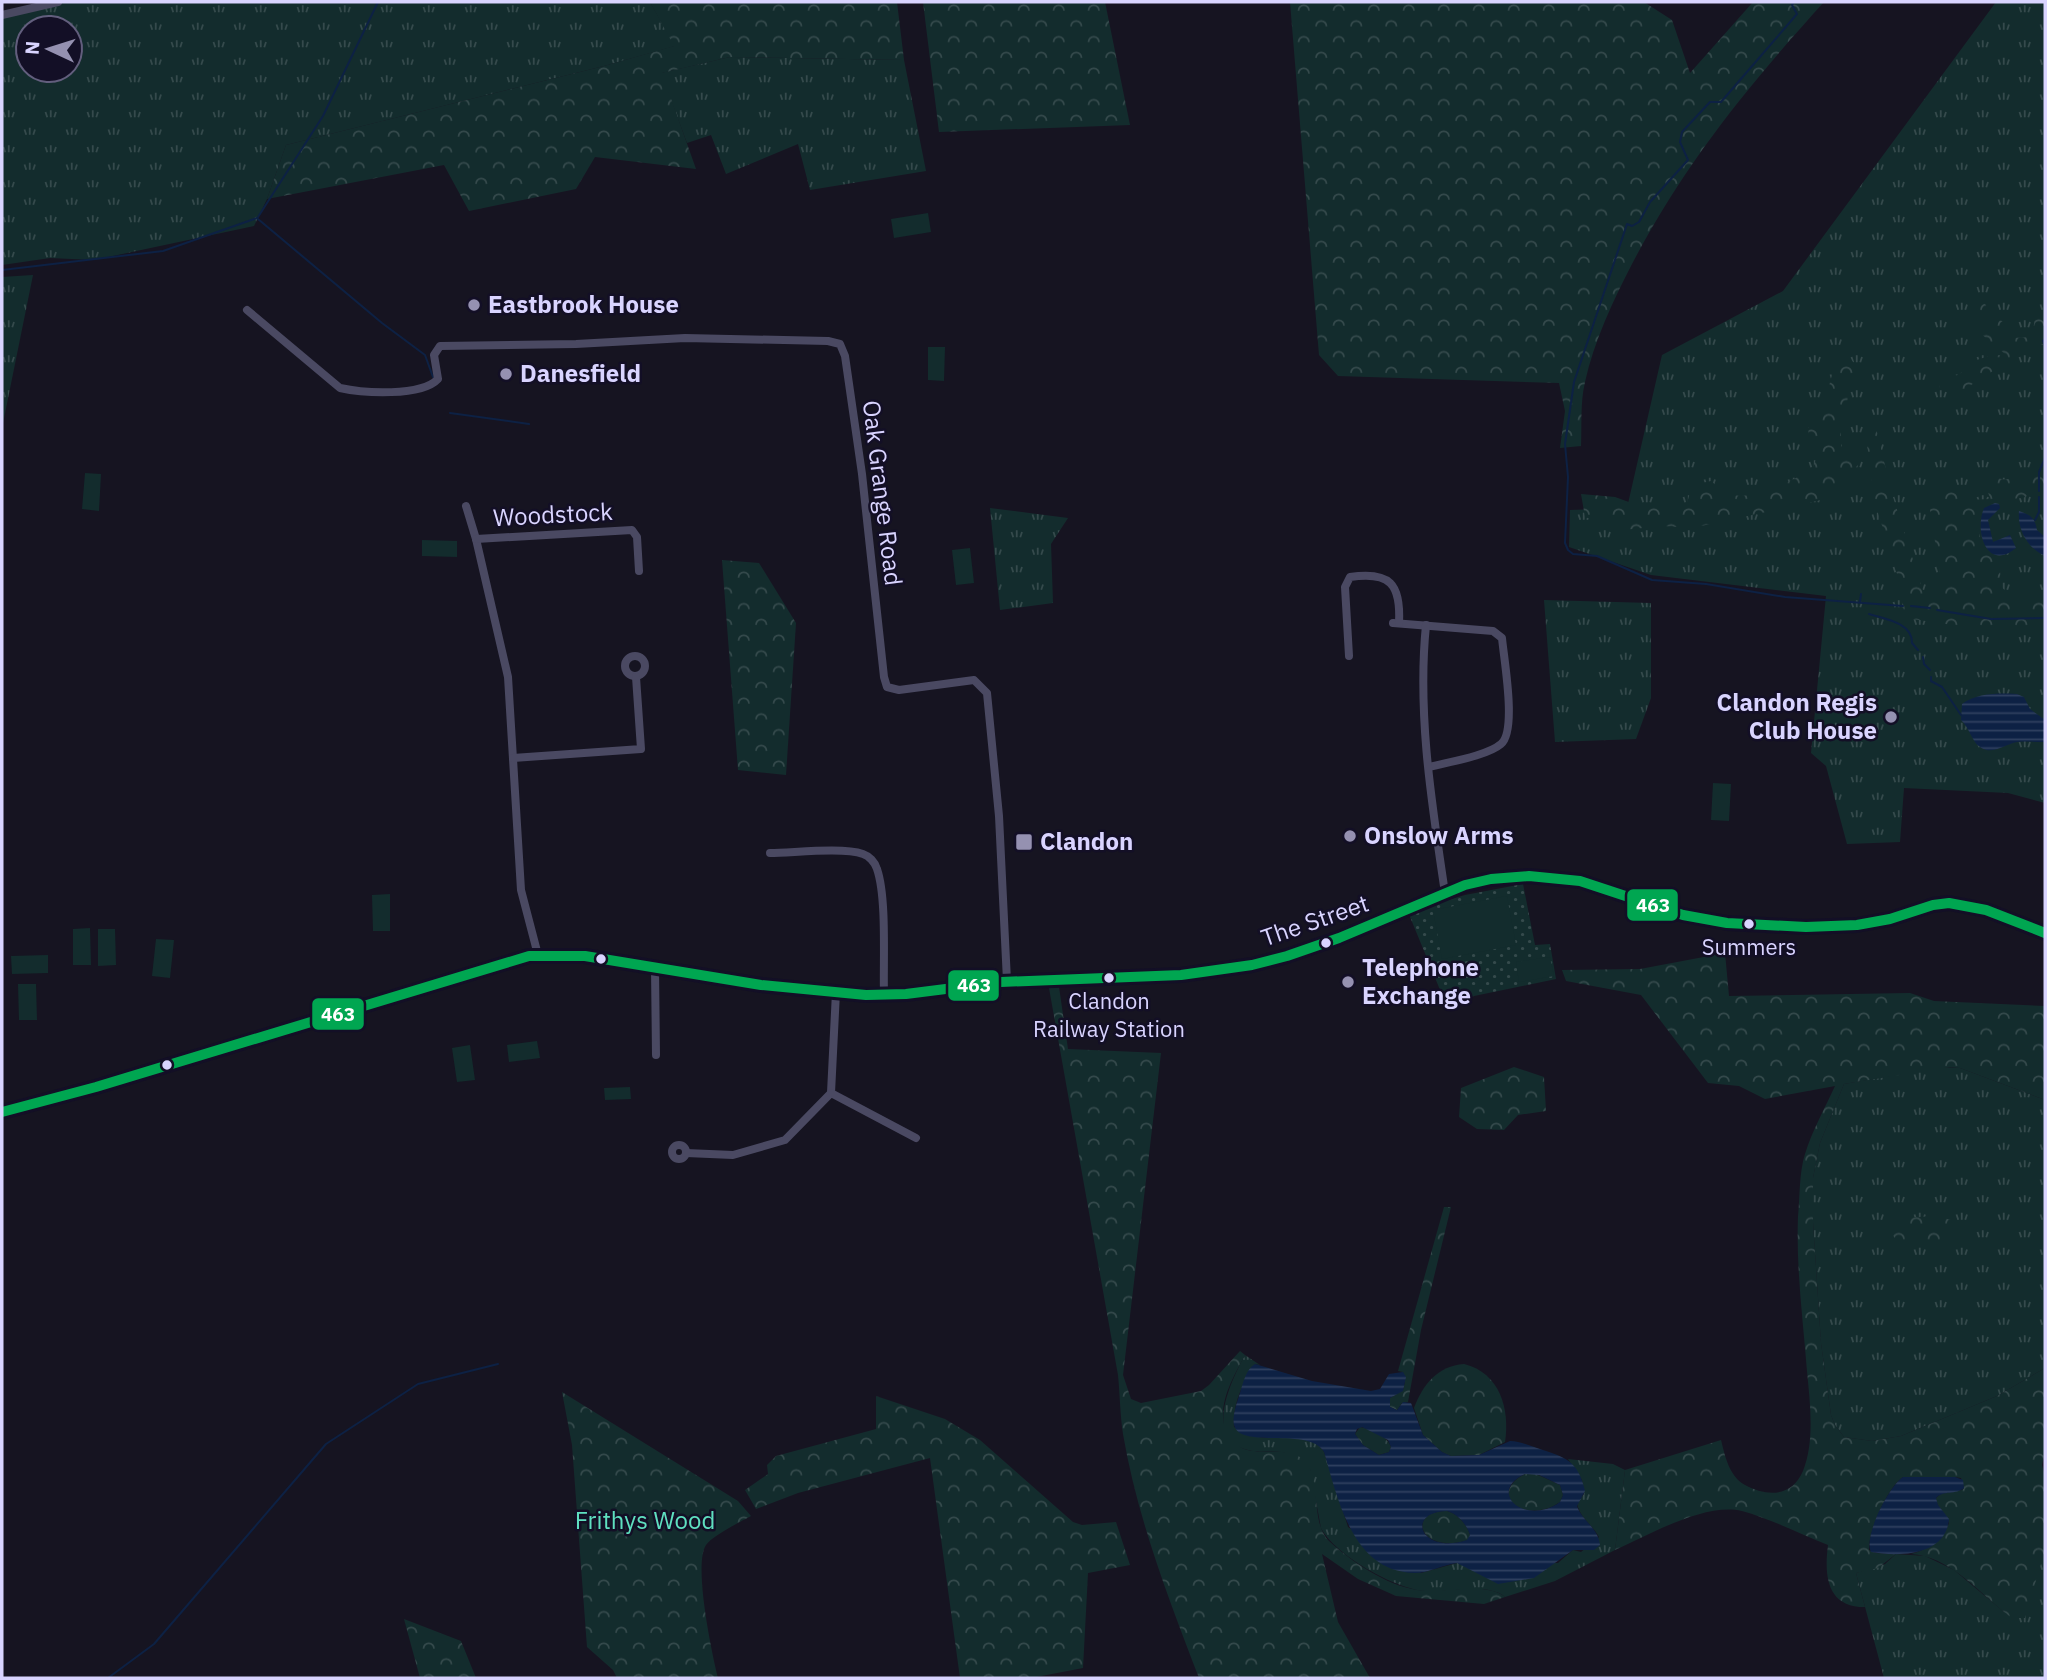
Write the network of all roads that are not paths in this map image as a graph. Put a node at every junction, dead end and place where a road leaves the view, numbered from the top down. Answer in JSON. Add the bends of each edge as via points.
{"nodes":[{"id":1,"x":58,"y":2,"type":"edge"},
{"id":2,"x":2,"y":15,"type":"edge"},
{"id":3,"x":247,"y":310,"type":"dead end"},
{"id":4,"x":466,"y":506,"type":"dead end"},
{"id":5,"x":476,"y":539,"type":"junction"},
{"id":6,"x":639,"y":571,"type":"dead end"},
{"id":7,"x":1426,"y":625,"type":"junction"},
{"id":8,"x":1349,"y":656,"type":"dead end"},
{"id":9,"x":636,"y":677,"type":"dead end"},
{"id":10,"x":513,"y":758,"type":"junction"},
{"id":11,"x":1429,"y":767,"type":"junction"},
{"id":12,"x":770,"y":853,"type":"dead end"},
{"id":13,"x":1445,"y":893,"type":"junction"},
{"id":14,"x":2045,"y":933,"type":"edge"},
{"id":15,"x":538,"y":955,"type":"junction"},
{"id":16,"x":655,"y":968,"type":"junction"},
{"id":17,"x":1007,"y":981,"type":"junction"},
{"id":18,"x":836,"y":992,"type":"junction"},
{"id":19,"x":884,"y":995,"type":"junction"},
{"id":20,"x":656,"y":1055,"type":"dead end"},
{"id":21,"x":831,"y":1093,"type":"junction"},
{"id":22,"x":2,"y":1112,"type":"edge"},
{"id":23,"x":916,"y":1138,"type":"dead end"},
{"id":24,"x":686,"y":1153,"type":"dead end"}],
"edges":[{"from":1,"to":2,"type":"street"},
{"from":3,"to":17,"type":"street","name":"Oak Grange Road","via":[[340,388],[407,391],[432,385],[438,379],[433,359],[440,346],[685,338],[840,344],[862,474],[887,687],[899,690],[974,680],[986,693],[999,816]]},
{"from":4,"to":5,"type":"street"},
{"from":5,"to":6,"type":"street","name":"Woodstock","via":[[632,530],[637,537]]},
{"from":5,"to":10,"type":"street","via":[[508,677]]},
{"from":7,"to":8,"type":"street","via":[[1396,623],[1400,601],[1383,577],[1350,577],[1345,587]]},
{"from":7,"to":11,"type":"street","via":[[1423,694]]},
{"from":7,"to":11,"type":"street","via":[[1493,631],[1502,638],[1510,728],[1504,742],[1494,749]]},
{"from":9,"to":10,"type":"street","via":[[641,749]]},
{"from":10,"to":15,"type":"street","via":[[521,890]]},
{"from":11,"to":13,"type":"street"},
{"from":12,"to":19,"type":"street","via":[[850,852],[873,861],[881,895]]},
{"from":13,"to":14,"type":"main road","name":"The Street","via":[[1487,879],[1570,879],[1695,918],[1779,926],[1875,922],[1945,902],[1998,913]]},
{"from":13,"to":17,"type":"main road","name":"The Street","via":[[1310,949],[1250,965],[1174,977]]},
{"from":15,"to":16,"type":"main road","name":"The Street"},
{"from":15,"to":22,"type":"main road","name":"The Street"},
{"from":16,"to":18,"type":"main road","name":"The Street"},
{"from":16,"to":20,"type":"street"},
{"from":17,"to":19,"type":"main road","name":"The Street"},
{"from":18,"to":19,"type":"main road","name":"The Street"},
{"from":18,"to":21,"type":"street"},
{"from":21,"to":23,"type":"street"},
{"from":21,"to":24,"type":"street","via":[[785,1140],[733,1155]]}]}
